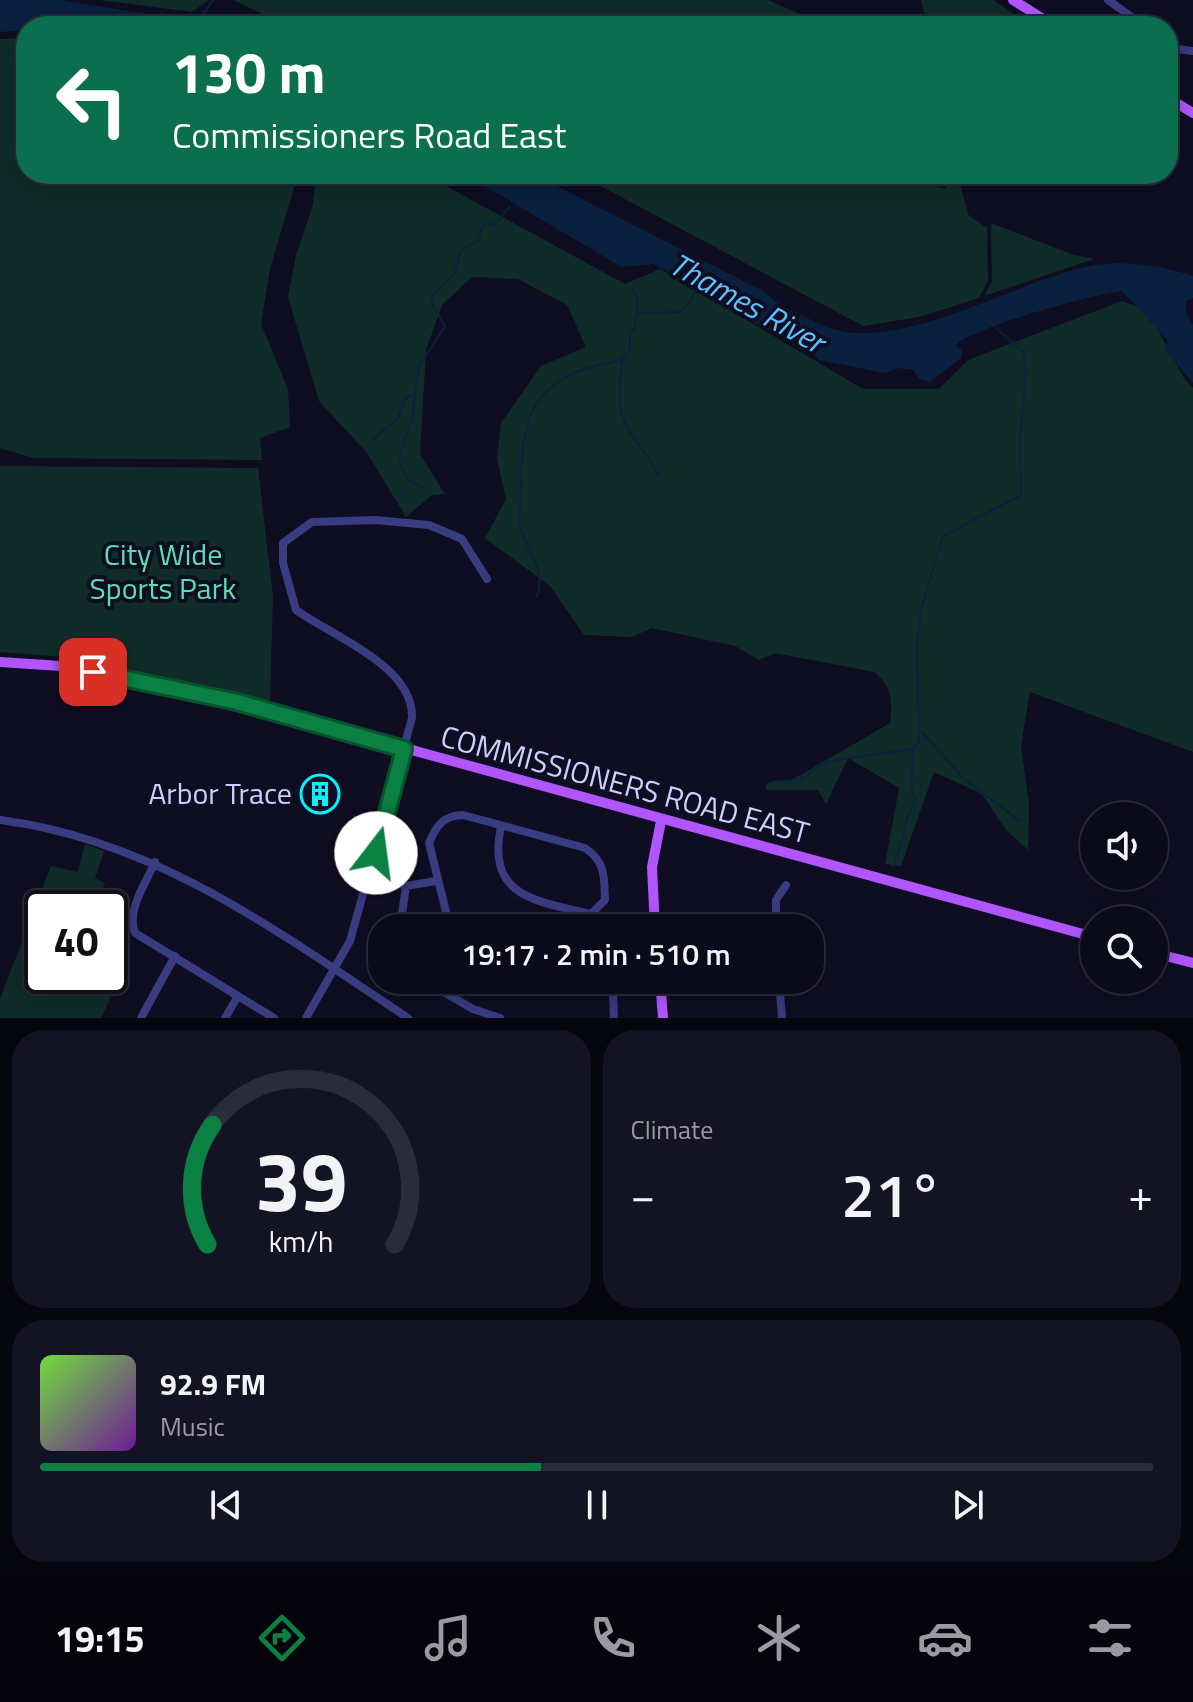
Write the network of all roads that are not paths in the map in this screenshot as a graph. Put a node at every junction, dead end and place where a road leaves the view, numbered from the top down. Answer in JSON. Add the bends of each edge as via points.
{"nodes":[{"id":1,"x":1013,"y":0,"type":"edge"},
{"id":2,"x":1108,"y":0,"type":"edge"},
{"id":3,"x":1038,"y":16,"type":"edge"},
{"id":4,"x":1130,"y":16,"type":"edge"},
{"id":5,"x":487,"y":579,"type":"dead end"},
{"id":6,"x":0,"y":662,"type":"edge"},
{"id":7,"x":404,"y":749,"type":"junction"},
{"id":8,"x":0,"y":820,"type":"edge"},
{"id":9,"x":661,"y":821,"type":"junction"},
{"id":10,"x":501,"y":826,"type":"junction"},
{"id":11,"x":155,"y":862,"type":"junction"},
{"id":12,"x":370,"y":875,"type":"junction"},
{"id":13,"x":436,"y":881,"type":"junction"},
{"id":14,"x":786,"y":885,"type":"dead end"},
{"id":15,"x":406,"y":886,"type":"junction"},
{"id":16,"x":402,"y":914,"type":"edge"},
{"id":17,"x":446,"y":914,"type":"edge"},
{"id":18,"x":654,"y":914,"type":"edge"},
{"id":19,"x":776,"y":914,"type":"edge"},
{"id":20,"x":1080,"y":933,"type":"edge"},
{"id":21,"x":175,"y":956,"type":"junction"},
{"id":22,"x":1168,"y":957,"type":"edge"},
{"id":23,"x":1193,"y":963,"type":"edge"},
{"id":24,"x":335,"y":969,"type":"junction"},
{"id":25,"x":447,"y":994,"type":"edge"},
{"id":26,"x":613,"y":994,"type":"edge"},
{"id":27,"x":661,"y":994,"type":"edge"},
{"id":28,"x":780,"y":994,"type":"edge"},
{"id":29,"x":238,"y":996,"type":"junction"},
{"id":30,"x":141,"y":1018,"type":"edge"},
{"id":31,"x":225,"y":1018,"type":"edge"},
{"id":32,"x":274,"y":1018,"type":"edge"},
{"id":33,"x":306,"y":1018,"type":"edge"},
{"id":34,"x":408,"y":1018,"type":"edge"},
{"id":35,"x":500,"y":1018,"type":"edge"},
{"id":36,"x":614,"y":1018,"type":"edge"},
{"id":37,"x":663,"y":1018,"type":"edge"},
{"id":38,"x":782,"y":1018,"type":"edge"}],
"edges":[{"from":1,"to":3,"type":"main road"},
{"from":2,"to":4,"type":"street"},
{"from":5,"to":7,"type":"street","via":[[462,539],[429,525],[312,522],[283,543],[296,610],[364,650],[413,703]]},
{"from":6,"to":7,"type":"main road","name":"COMMISSIONERS ROAD EAST","via":[[61,666],[156,684]]},
{"from":7,"to":9,"type":"main road","name":"COMMISSIONERS ROAD EAST"},
{"from":7,"to":12,"type":"street"},
{"from":8,"to":11,"type":"street","via":[[68,831]]},
{"from":9,"to":18,"type":"main road","via":[[652,867]]},
{"from":9,"to":20,"type":"main road","name":"COMMISSIONERS ROAD EAST"},
{"from":10,"to":10,"type":"street","via":[[585,848],[598,857],[604,869],[601,907],[591,914],[520,894],[504,881],[497,864]]},
{"from":10,"to":13,"type":"street","via":[[463,815],[440,822],[429,843]]},
{"from":11,"to":21,"type":"street","via":[[131,923],[135,933]]},
{"from":11,"to":24,"type":"street","via":[[210,889]]},
{"from":12,"to":15,"type":"street"},
{"from":12,"to":24,"type":"street","via":[[350,941]]},
{"from":13,"to":15,"type":"street"},
{"from":13,"to":17,"type":"street"},
{"from":14,"to":19,"type":"street","via":[[776,900]]},
{"from":15,"to":16,"type":"street"},
{"from":21,"to":29,"type":"street"},
{"from":21,"to":30,"type":"street"},
{"from":22,"to":23,"type":"main road"},
{"from":24,"to":33,"type":"street"},
{"from":24,"to":34,"type":"street"},
{"from":25,"to":35,"type":"street"},
{"from":26,"to":36,"type":"street"},
{"from":27,"to":37,"type":"main road"},
{"from":28,"to":38,"type":"street"},
{"from":29,"to":31,"type":"street"},
{"from":29,"to":32,"type":"street"}]}
